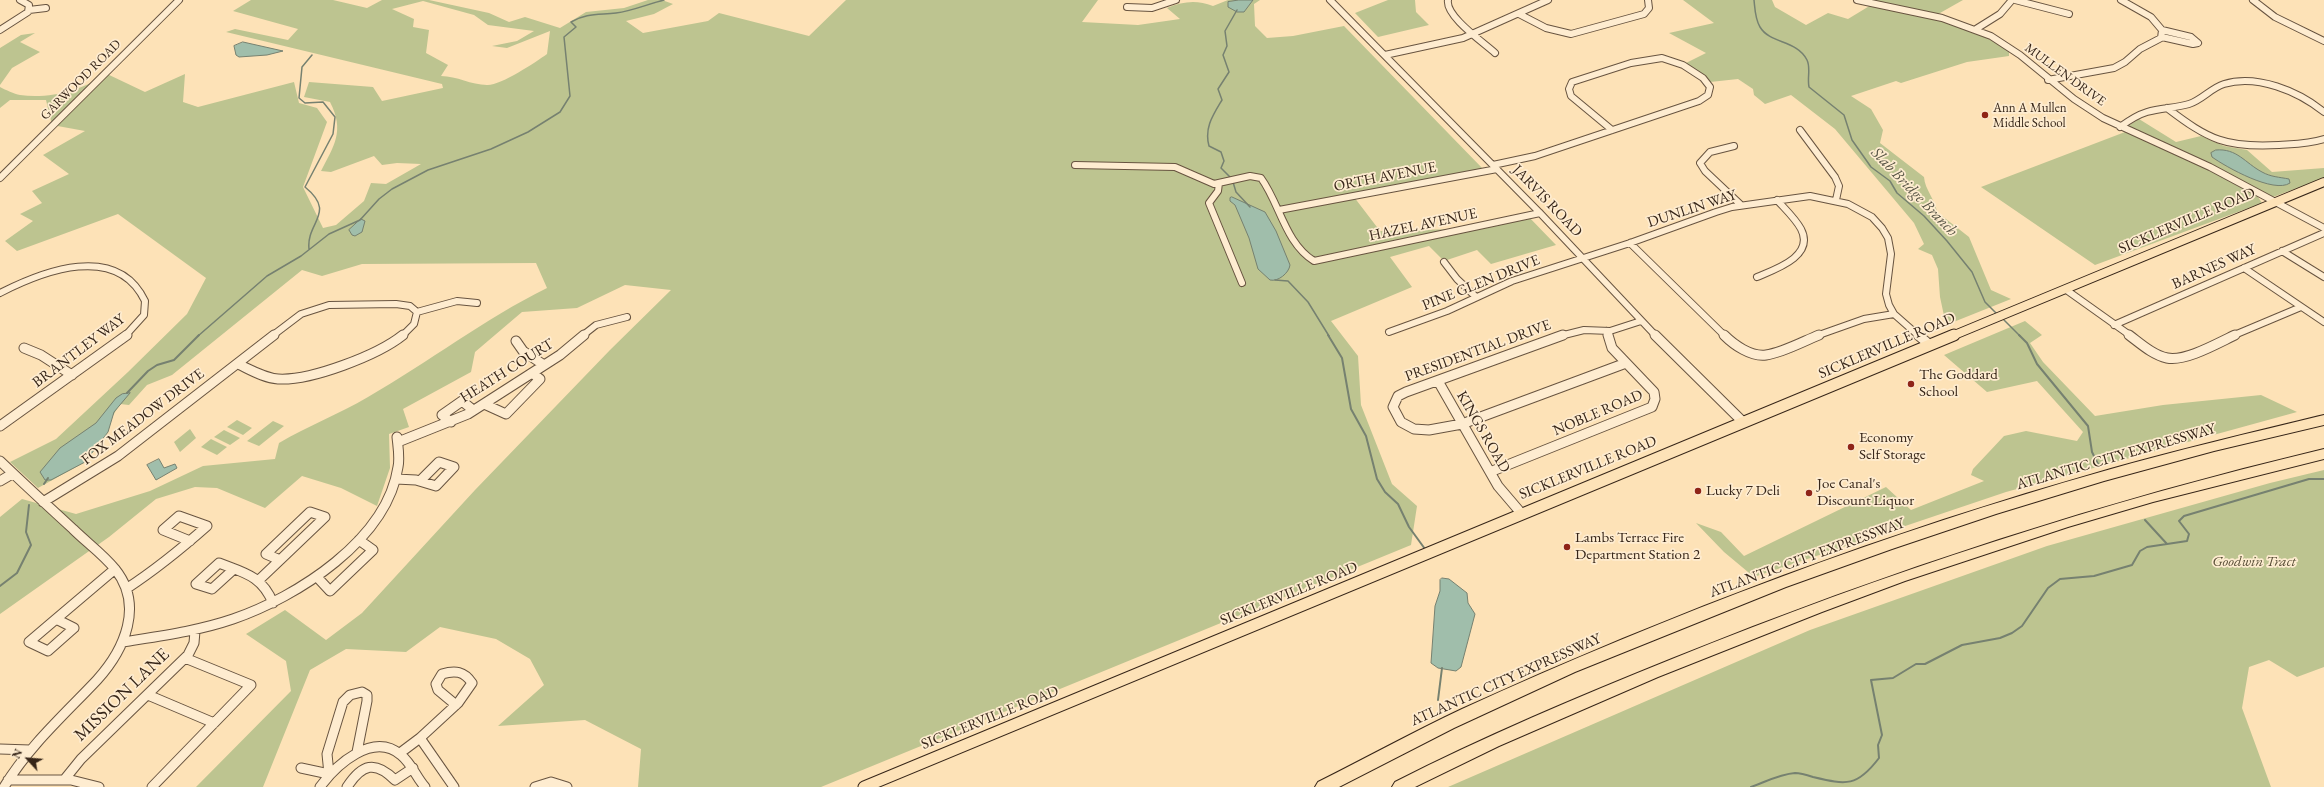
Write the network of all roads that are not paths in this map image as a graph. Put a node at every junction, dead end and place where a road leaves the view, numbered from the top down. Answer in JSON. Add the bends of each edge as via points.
{"nodes":[{"id":1,"x":20,"y":0,"type":"edge"},
{"id":2,"x":179,"y":0,"type":"edge"},
{"id":3,"x":1176,"y":0,"type":"edge"},
{"id":4,"x":1330,"y":0,"type":"edge"},
{"id":5,"x":1448,"y":0,"type":"edge"},
{"id":6,"x":1548,"y":0,"type":"edge"},
{"id":7,"x":1648,"y":0,"type":"edge"},
{"id":8,"x":1857,"y":0,"type":"edge"},
{"id":9,"x":2014,"y":0,"type":"edge"},
{"id":10,"x":2121,"y":0,"type":"edge"},
{"id":11,"x":2254,"y":0,"type":"edge"},
{"id":12,"x":46,"y":8,"type":"dead end"},
{"id":13,"x":1127,"y":8,"type":"dead end"},
{"id":14,"x":29,"y":10,"type":"junction"},
{"id":15,"x":1519,"y":14,"type":"junction"},
{"id":16,"x":2069,"y":14,"type":"dead end"},
{"id":17,"x":1976,"y":29,"type":"junction"},
{"id":18,"x":0,"y":30,"type":"edge"},
{"id":19,"x":2162,"y":30,"type":"junction"},
{"id":20,"x":1472,"y":34,"type":"junction"},
{"id":21,"x":2162,"y":37,"type":"junction"},
{"id":22,"x":2323,"y":39,"type":"edge"},
{"id":23,"x":1495,"y":53,"type":"dead end"},
{"id":24,"x":1387,"y":57,"type":"junction"},
{"id":25,"x":2048,"y":80,"type":"junction"},
{"id":26,"x":2167,"y":108,"type":"junction"},
{"id":27,"x":2324,"y":112,"type":"edge"},
{"id":28,"x":2120,"y":127,"type":"junction"},
{"id":29,"x":1612,"y":130,"type":"junction"},
{"id":30,"x":1800,"y":130,"type":"dead end"},
{"id":31,"x":2324,"y":139,"type":"edge"},
{"id":32,"x":1734,"y":146,"type":"dead end"},
{"id":33,"x":1075,"y":166,"type":"dead end"},
{"id":34,"x":1495,"y":167,"type":"junction"},
{"id":35,"x":0,"y":178,"type":"edge"},
{"id":36,"x":2324,"y":182,"type":"edge"},
{"id":37,"x":1219,"y":183,"type":"junction"},
{"id":38,"x":1777,"y":200,"type":"junction"},
{"id":39,"x":1836,"y":200,"type":"junction"},
{"id":40,"x":2274,"y":202,"type":"junction"},
{"id":41,"x":1742,"y":205,"type":"junction"},
{"id":42,"x":1279,"y":210,"type":"junction"},
{"id":43,"x":1540,"y":214,"type":"junction"},
{"id":44,"x":2324,"y":228,"type":"edge"},
{"id":45,"x":2324,"y":233,"type":"edge"},
{"id":46,"x":1630,"y":243,"type":"junction"},
{"id":47,"x":2282,"y":251,"type":"junction"},
{"id":48,"x":1583,"y":258,"type":"junction"},
{"id":49,"x":1444,"y":262,"type":"dead end"},
{"id":50,"x":2244,"y":268,"type":"junction"},
{"id":51,"x":1757,"y":277,"type":"dead end"},
{"id":52,"x":2324,"y":277,"type":"edge"},
{"id":53,"x":1242,"y":283,"type":"dead end"},
{"id":54,"x":2066,"y":289,"type":"junction"},
{"id":55,"x":0,"y":293,"type":"edge"},
{"id":56,"x":1476,"y":297,"type":"junction"},
{"id":57,"x":477,"y":303,"type":"dead end"},
{"id":58,"x":2301,"y":307,"type":"junction"},
{"id":59,"x":417,"y":312,"type":"junction"},
{"id":60,"x":1894,"y":314,"type":"junction"},
{"id":61,"x":626,"y":317,"type":"dead end"},
{"id":62,"x":1641,"y":321,"type":"junction"},
{"id":63,"x":2324,"y":322,"type":"edge"},
{"id":64,"x":2114,"y":325,"type":"junction"},
{"id":65,"x":1606,"y":331,"type":"junction"},
{"id":66,"x":1389,"y":332,"type":"dead end"},
{"id":67,"x":516,"y":341,"type":"dead end"},
{"id":68,"x":1930,"y":344,"type":"junction"},
{"id":69,"x":24,"y":348,"type":"dead end"},
{"id":70,"x":1626,"y":363,"type":"junction"},
{"id":71,"x":238,"y":364,"type":"junction"},
{"id":72,"x":544,"y":365,"type":"junction"},
{"id":73,"x":532,"y":373,"type":"junction"},
{"id":74,"x":72,"y":375,"type":"junction"},
{"id":75,"x":1438,"y":381,"type":"junction"},
{"id":76,"x":484,"y":404,"type":"junction"},
{"id":77,"x":473,"y":410,"type":"junction"},
{"id":78,"x":2324,"y":420,"type":"edge"},
{"id":79,"x":451,"y":422,"type":"junction"},
{"id":80,"x":1742,"y":422,"type":"junction"},
{"id":81,"x":1462,"y":424,"type":"junction"},
{"id":82,"x":0,"y":426,"type":"edge"},
{"id":83,"x":2324,"y":454,"type":"edge"},
{"id":84,"x":0,"y":461,"type":"edge"},
{"id":85,"x":1490,"y":472,"type":"junction"},
{"id":86,"x":12,"y":474,"type":"junction"},
{"id":87,"x":396,"y":479,"type":"junction"},
{"id":88,"x":421,"y":480,"type":"dead end"},
{"id":89,"x":0,"y":481,"type":"edge"},
{"id":90,"x":43,"y":502,"type":"junction"},
{"id":91,"x":1521,"y":513,"type":"junction"},
{"id":92,"x":359,"y":540,"type":"junction"},
{"id":93,"x":190,"y":541,"type":"dead end"},
{"id":94,"x":280,"y":560,"type":"junction"},
{"id":95,"x":114,"y":569,"type":"junction"},
{"id":96,"x":234,"y":569,"type":"dead end"},
{"id":97,"x":317,"y":577,"type":"junction"},
{"id":98,"x":260,"y":579,"type":"junction"},
{"id":99,"x":126,"y":589,"type":"junction"},
{"id":100,"x":273,"y":603,"type":"junction"},
{"id":101,"x":56,"y":619,"type":"dead end"},
{"id":102,"x":196,"y":630,"type":"junction"},
{"id":103,"x":123,"y":642,"type":"junction"},
{"id":104,"x":185,"y":658,"type":"junction"},
{"id":105,"x":148,"y":695,"type":"junction"},
{"id":106,"x":456,"y":705,"type":"dead end"},
{"id":107,"x":214,"y":723,"type":"junction"},
{"id":108,"x":420,"y":738,"type":"junction"},
{"id":109,"x":0,"y":749,"type":"edge"},
{"id":110,"x":30,"y":750,"type":"junction"},
{"id":111,"x":357,"y":752,"type":"junction"},
{"id":112,"x":400,"y":753,"type":"junction"},
{"id":113,"x":301,"y":768,"type":"dead end"},
{"id":114,"x":413,"y":768,"type":"junction"},
{"id":115,"x":329,"y":774,"type":"junction"},
{"id":116,"x":64,"y":780,"type":"junction"},
{"id":117,"x":6,"y":784,"type":"edge"},
{"id":118,"x":97,"y":787,"type":"edge"},
{"id":119,"x":152,"y":787,"type":"edge"},
{"id":120,"x":320,"y":787,"type":"edge"},
{"id":121,"x":347,"y":787,"type":"edge"},
{"id":122,"x":425,"y":787,"type":"edge"},
{"id":123,"x":454,"y":787,"type":"edge"},
{"id":124,"x":535,"y":787,"type":"edge"},
{"id":125,"x":568,"y":787,"type":"edge"},
{"id":126,"x":864,"y":787,"type":"edge"},
{"id":127,"x":1323,"y":787,"type":"edge"},
{"id":128,"x":1400,"y":787,"type":"edge"}],
"edges":[{"from":1,"to":14,"type":"street","via":[[29,5]]},
{"from":2,"to":35,"type":"street","name":"GARWOOD ROAD"},
{"from":3,"to":13,"type":"street","via":[[1153,7]]},
{"from":4,"to":24,"type":"street","name":"JARVIS ROAD"},
{"from":5,"to":20,"type":"street","via":[[1449,11]]},
{"from":6,"to":15,"type":"street"},
{"from":7,"to":15,"type":"street","via":[[1649,8],[1644,14],[1576,33],[1550,30]]},
{"from":8,"to":17,"type":"street","name":"MULLEN DRIVE","via":[[1941,17]]},
{"from":9,"to":16,"type":"street"},
{"from":9,"to":17,"type":"street","via":[[2000,14]]},
{"from":10,"to":19,"type":"street","via":[[2151,17]]},
{"from":11,"to":22,"type":"street","via":[[2275,17]]},
{"from":12,"to":14,"type":"street"},
{"from":14,"to":18,"type":"street","via":[[20,19]]},
{"from":15,"to":20,"type":"street"},
{"from":17,"to":25,"type":"street","name":"MULLEN DRIVE","via":[[2005,45]]},
{"from":19,"to":21,"type":"street"},
{"from":19,"to":21,"type":"street","via":[[2191,37],[2198,43],[2190,44]]},
{"from":20,"to":23,"type":"street"},
{"from":20,"to":24,"type":"street"},
{"from":21,"to":25,"type":"street","via":[[2114,68]]},
{"from":24,"to":34,"type":"street","name":"JARVIS ROAD"},
{"from":25,"to":28,"type":"street","name":"MULLEN DRIVE","via":[[2082,105]]},
{"from":26,"to":27,"type":"street","via":[[2196,101],[2223,84],[2244,82],[2288,91],[2308,100]]},
{"from":26,"to":28,"type":"street","via":[[2142,114]]},
{"from":26,"to":31,"type":"street","via":[[2201,134],[2236,146],[2307,143]]},
{"from":28,"to":40,"type":"street","name":"MULLEN DRIVE","via":[[2210,167]]},
{"from":29,"to":29,"type":"street","name":"ORTH AVENUE","via":[[1703,99],[1709,93],[1710,87],[1704,79],[1684,65],[1658,57],[1643,59],[1572,82],[1568,89],[1571,96]]},
{"from":29,"to":34,"type":"street","name":"ORTH AVENUE"},
{"from":30,"to":39,"type":"street","via":[[1835,177],[1839,186]]},
{"from":32,"to":41,"type":"street","via":[[1708,153],[1702,157],[1700,163],[1705,171]]},
{"from":33,"to":37,"type":"street","via":[[1175,167],[1209,182]]},
{"from":34,"to":42,"type":"street","name":"ORTH AVENUE"},
{"from":34,"to":43,"type":"street","name":"JARVIS ROAD"},
{"from":36,"to":40,"type":"main road","name":"SICKLERVILLE ROAD"},
{"from":37,"to":42,"type":"street","via":[[1250,176],[1261,178]]},
{"from":37,"to":53,"type":"street","via":[[1218,190],[1208,203]]},
{"from":38,"to":39,"type":"street","name":"DUNLIN WAY","via":[[1810,196]]},
{"from":38,"to":41,"type":"street","name":"DUNLIN WAY"},
{"from":38,"to":51,"type":"street","via":[[1800,227],[1804,239],[1802,249],[1794,260]]},
{"from":39,"to":60,"type":"street","name":"DUNLIN WAY","via":[[1872,217],[1888,238],[1891,254],[1886,294]]},
{"from":40,"to":44,"type":"street","name":"MULLEN DRIVE"},
{"from":40,"to":54,"type":"main road","name":"SICKLERVILLE ROAD"},
{"from":41,"to":46,"type":"street","name":"DUNLIN WAY"},
{"from":42,"to":43,"type":"street","name":"HAZEL AVENUE","via":[[1298,247],[1311,260]]},
{"from":43,"to":48,"type":"street","name":"JARVIS ROAD"},
{"from":45,"to":47,"type":"street","name":"BARNES WAY"},
{"from":46,"to":48,"type":"street","name":"DUNLIN WAY"},
{"from":46,"to":60,"type":"street","via":[[1733,344],[1755,353],[1765,355],[1864,320]]},
{"from":47,"to":50,"type":"street","name":"BARNES WAY"},
{"from":47,"to":52,"type":"street"},
{"from":48,"to":56,"type":"street","name":"PINE GLEN DRIVE","via":[[1512,281]]},
{"from":48,"to":62,"type":"street","name":"JARVIS ROAD"},
{"from":49,"to":56,"type":"street"},
{"from":50,"to":58,"type":"street"},
{"from":50,"to":64,"type":"street","name":"BARNES WAY"},
{"from":54,"to":64,"type":"street"},
{"from":54,"to":68,"type":"main road","name":"SICKLERVILLE ROAD"},
{"from":55,"to":74,"type":"street","name":"BRANTLEY WAY","via":[[40,275],[85,266],[114,272],[143,295],[145,311],[135,327]]},
{"from":56,"to":66,"type":"street","name":"PINE GLEN DRIVE","via":[[1438,315]]},
{"from":57,"to":59,"type":"street","via":[[457,301]]},
{"from":58,"to":63,"type":"street"},
{"from":58,"to":64,"type":"street","via":[[2179,359],[2167,358],[2154,352]]},
{"from":59,"to":71,"type":"street","name":"FOX MEADOW DRIVE","via":[[410,306],[401,304],[318,307],[296,317]]},
{"from":59,"to":71,"type":"street","via":[[412,327],[377,352],[360,360],[294,378],[278,379]]},
{"from":60,"to":68,"type":"street","name":"DUNLIN WAY"},
{"from":61,"to":72,"type":"street","name":"HEATH COURT","via":[[596,325]]},
{"from":62,"to":65,"type":"street","name":"PRESIDENTIAL DRIVE"},
{"from":62,"to":80,"type":"street","name":"JARVIS ROAD"},
{"from":65,"to":70,"type":"street","name":"NOBLE ROAD","via":[[1612,348]]},
{"from":65,"to":75,"type":"street","name":"PRESIDENTIAL DRIVE","via":[[1576,331]]},
{"from":67,"to":72,"type":"street","via":[[523,351]]},
{"from":68,"to":80,"type":"main road","name":"SICKLERVILLE ROAD"},
{"from":69,"to":74,"type":"street","via":[[41,355]]},
{"from":70,"to":81,"type":"street","name":"PRESIDENTIAL DRIVE"},
{"from":70,"to":85,"type":"street","name":"NOBLE ROAD","via":[[1654,392],[1652,407]]},
{"from":71,"to":90,"type":"street","name":"FOX MEADOW DRIVE","via":[[118,456]]},
{"from":72,"to":73,"type":"street","name":"HEATH COURT"},
{"from":73,"to":76,"type":"street","name":"HEATH COURT"},
{"from":73,"to":76,"type":"street","via":[[540,380],[506,414]]},
{"from":74,"to":82,"type":"street","name":"BRANTLEY WAY"},
{"from":75,"to":81,"type":"street","name":"KINGS ROAD"},
{"from":75,"to":81,"type":"street","name":"PRESIDENTIAL DRIVE","via":[[1398,396],[1393,407],[1398,419],[1404,425],[1418,430]]},
{"from":76,"to":77,"type":"street","name":"HEATH COURT"},
{"from":77,"to":79,"type":"street","name":"HEATH COURT"},
{"from":77,"to":79,"type":"street","via":[[462,401],[442,415]]},
{"from":78,"to":127,"type":"highway","name":"ATLANTIC CITY EXPRESSWAY","via":[[2161,460],[2056,490],[1770,587],[1537,683],[1408,743]]},
{"from":79,"to":87,"type":"street","name":"HEATH COURT","via":[[397,439],[399,460]]},
{"from":80,"to":91,"type":"main road","name":"SICKLERVILLE ROAD"},
{"from":81,"to":85,"type":"street","name":"KINGS ROAD"},
{"from":83,"to":128,"type":"highway","via":[[2115,507],[1909,574],[1723,644],[1584,701],[1471,751]]},
{"from":84,"to":86,"type":"street"},
{"from":85,"to":91,"type":"street","name":"KINGS ROAD","via":[[1498,486]]},
{"from":86,"to":89,"type":"street"},
{"from":86,"to":90,"type":"street"},
{"from":87,"to":88,"type":"street"},
{"from":87,"to":92,"type":"street","via":[[383,507]]},
{"from":90,"to":95,"type":"street"},
{"from":91,"to":126,"type":"main road","name":"SICKLERVILLE ROAD","via":[[1417,559]]},
{"from":92,"to":97,"type":"street"},
{"from":92,"to":97,"type":"street","via":[[373,550],[330,591]]},
{"from":93,"to":99,"type":"street","via":[[164,564]]},
{"from":94,"to":94,"type":"street","via":[[285,554],[325,517],[310,512],[266,554]]},
{"from":94,"to":98,"type":"street"},
{"from":95,"to":99,"type":"street"},
{"from":95,"to":101,"type":"street"},
{"from":96,"to":98,"type":"street"},
{"from":97,"to":100,"type":"street"},
{"from":98,"to":100,"type":"street","via":[[268,588]]},
{"from":99,"to":103,"type":"street","via":[[129,619]]},
{"from":100,"to":102,"type":"street","via":[[247,615]]},
{"from":102,"to":103,"type":"street"},
{"from":102,"to":104,"type":"street","name":"MISSION LANE","via":[[192,647]]},
{"from":103,"to":110,"type":"street","via":[[113,661],[98,680]]},
{"from":104,"to":105,"type":"street","name":"MISSION LANE"},
{"from":104,"to":107,"type":"street","via":[[251,685]]},
{"from":105,"to":107,"type":"street"},
{"from":105,"to":116,"type":"street","name":"MISSION LANE","via":[[81,759]]},
{"from":106,"to":108,"type":"street"},
{"from":107,"to":119,"type":"street"},
{"from":108,"to":112,"type":"street"},
{"from":108,"to":123,"type":"street"},
{"from":109,"to":110,"type":"street"},
{"from":110,"to":117,"type":"street"},
{"from":111,"to":112,"type":"street","via":[[384,748]]},
{"from":111,"to":115,"type":"street"},
{"from":111,"to":115,"type":"street","via":[[367,701],[367,695],[362,692],[350,695],[344,702],[327,754]]},
{"from":112,"to":114,"type":"street"},
{"from":113,"to":115,"type":"street"},
{"from":114,"to":121,"type":"street","via":[[395,780],[381,767],[368,766],[353,776]]},
{"from":114,"to":122,"type":"street"},
{"from":115,"to":120,"type":"street"},
{"from":116,"to":117,"type":"street"},
{"from":116,"to":118,"type":"street","via":[[85,782]]},
{"from":124,"to":125,"type":"street","via":[[554,782]]}]}
